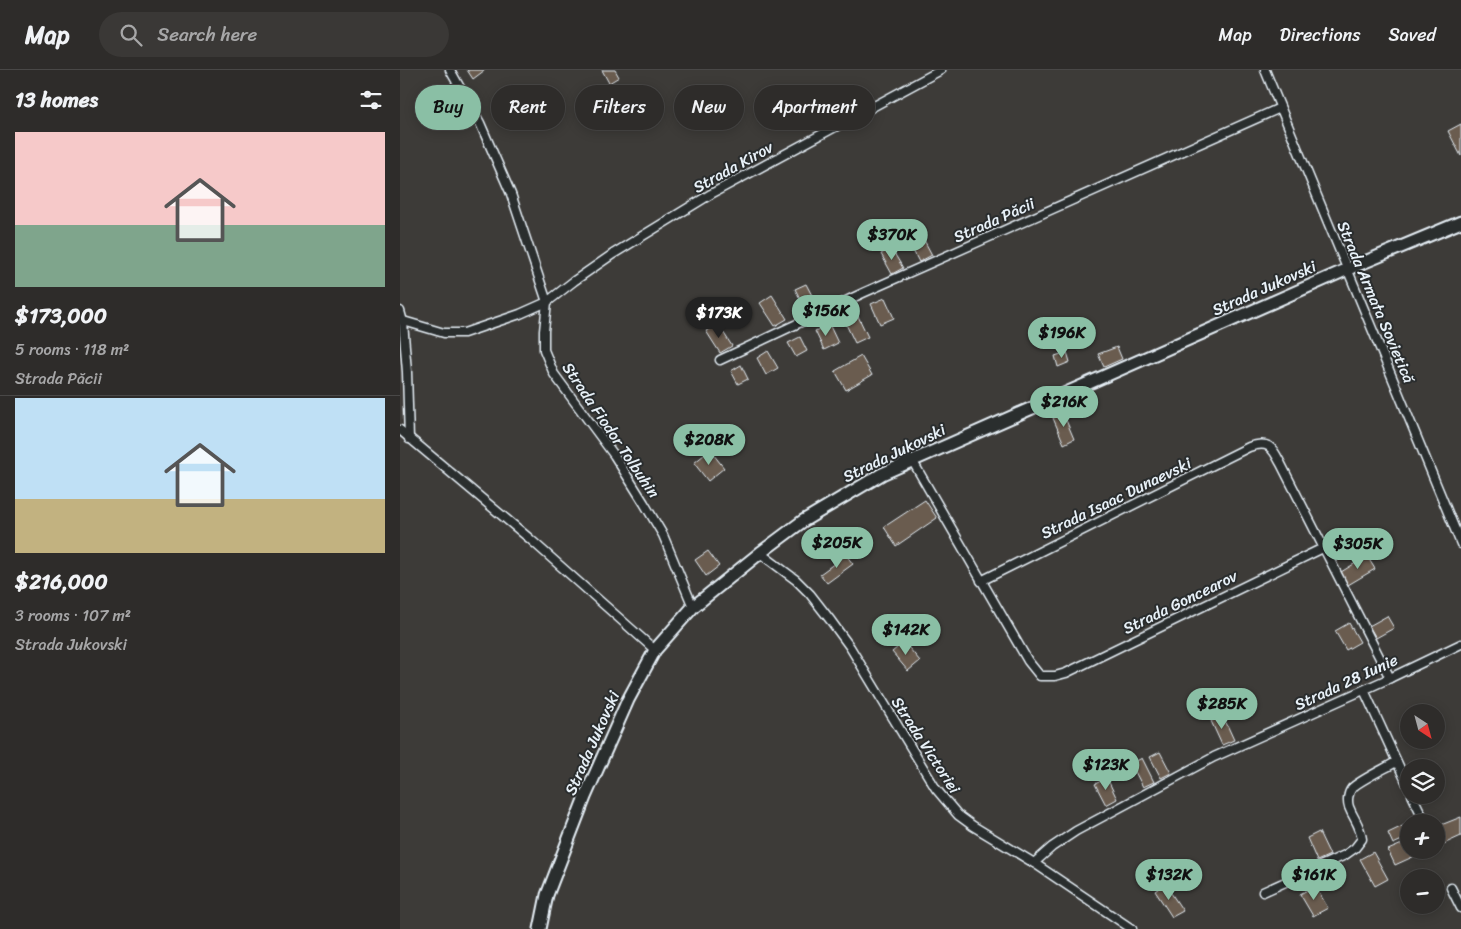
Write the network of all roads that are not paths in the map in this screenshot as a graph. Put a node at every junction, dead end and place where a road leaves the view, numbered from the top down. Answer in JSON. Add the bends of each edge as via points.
{"nodes":[{"id":1,"x":450,"y":70,"type":"edge"},
{"id":2,"x":942,"y":70,"type":"edge"},
{"id":3,"x":1265,"y":70,"type":"edge"},
{"id":4,"x":1280,"y":108,"type":"junction"},
{"id":5,"x":1460,"y":226,"type":"edge"},
{"id":6,"x":1348,"y":269,"type":"junction"},
{"id":7,"x":547,"y":302,"type":"junction"},
{"id":8,"x":400,"y":311,"type":"edge"},
{"id":9,"x":402,"y":321,"type":"edge"},
{"id":10,"x":720,"y":360,"type":"dead end"},
{"id":11,"x":400,"y":430,"type":"edge"},
{"id":12,"x":409,"y":439,"type":"junction"},
{"id":13,"x":912,"y":460,"type":"junction"},
{"id":14,"x":1461,"y":544,"type":"edge"},
{"id":15,"x":1323,"y":548,"type":"junction"},
{"id":16,"x":760,"y":553,"type":"junction"},
{"id":17,"x":980,"y":580,"type":"junction"},
{"id":18,"x":693,"y":607,"type":"junction"},
{"id":19,"x":1461,"y":644,"type":"edge"},
{"id":20,"x":655,"y":650,"type":"junction"},
{"id":21,"x":1390,"y":678,"type":"junction"},
{"id":22,"x":1364,"y":690,"type":"junction"},
{"id":23,"x":1396,"y":762,"type":"junction"},
{"id":24,"x":1400,"y":770,"type":"edge"},
{"id":25,"x":1034,"y":863,"type":"junction"},
{"id":26,"x":1451,"y":888,"type":"dead end"},
{"id":27,"x":1263,"y":892,"type":"dead end"},
{"id":28,"x":1461,"y":908,"type":"edge"},
{"id":29,"x":540,"y":929,"type":"edge"},
{"id":30,"x":1132,"y":929,"type":"edge"}],
"edges":[{"from":1,"to":7,"type":"street","name":"Strada Fiodor Tolbuhin","via":[[495,153]]},
{"from":2,"to":7,"type":"street","name":"Strada Kirov","via":[[696,203],[613,254]]},
{"from":3,"to":4,"type":"street","name":"Strada Armata Sovietică"},
{"from":4,"to":6,"type":"street","name":"Strada Armata Sovietică"},
{"from":4,"to":10,"type":"street","name":"Strada Păcii","via":[[862,293]]},
{"from":5,"to":6,"type":"main road","name":"Strada Jukovski"},
{"from":6,"to":13,"type":"main road","name":"Strada Jukovski"},
{"from":6,"to":14,"type":"street","name":"Strada Armata Sovietică"},
{"from":7,"to":9,"type":"street","name":"Strada Kirov","via":[[464,333],[444,333]]},
{"from":7,"to":18,"type":"street","name":"Strada Fiodor Tolbuhin","via":[[544,350],[554,374],[614,455],[649,511],[663,535]]},
{"from":8,"to":9,"type":"street"},
{"from":9,"to":12,"type":"street"},
{"from":11,"to":12,"type":"street"},
{"from":12,"to":20,"type":"street","via":[[530,539]]},
{"from":13,"to":16,"type":"main road","name":"Strada Jukovski","via":[[851,491]]},
{"from":13,"to":17,"type":"street"},
{"from":15,"to":17,"type":"street","name":"Strada Goncearov","via":[[1066,673],[1048,677],[1040,676],[1028,661]]},
{"from":15,"to":17,"type":"street","name":"Strada Isaac Dunaevski","via":[[1275,452],[1265,444],[1258,444]]},
{"from":15,"to":21,"type":"street"},
{"from":16,"to":18,"type":"main road","name":"Strada Jukovski"},
{"from":16,"to":25,"type":"street","name":"Strada Victoriei","via":[[796,580],[831,621],[946,803],[972,826]]},
{"from":18,"to":20,"type":"main road","name":"Strada Jukovski"},
{"from":19,"to":21,"type":"street","name":"Strada 28 Iunie"},
{"from":20,"to":29,"type":"main road","name":"Strada Jukovski","via":[[628,700],[585,797],[547,895]]},
{"from":21,"to":22,"type":"street","name":"Strada 28 Iunie"},
{"from":22,"to":23,"type":"street"},
{"from":22,"to":25,"type":"street","name":"Strada 28 Iunie","via":[[1214,757],[1076,831]]},
{"from":23,"to":24,"type":"street"},
{"from":23,"to":27,"type":"street","via":[[1352,788],[1348,796],[1348,805],[1362,839],[1355,848]]},
{"from":25,"to":30,"type":"street","name":"Strada Victoriei"},
{"from":26,"to":28,"type":"street"}]}
